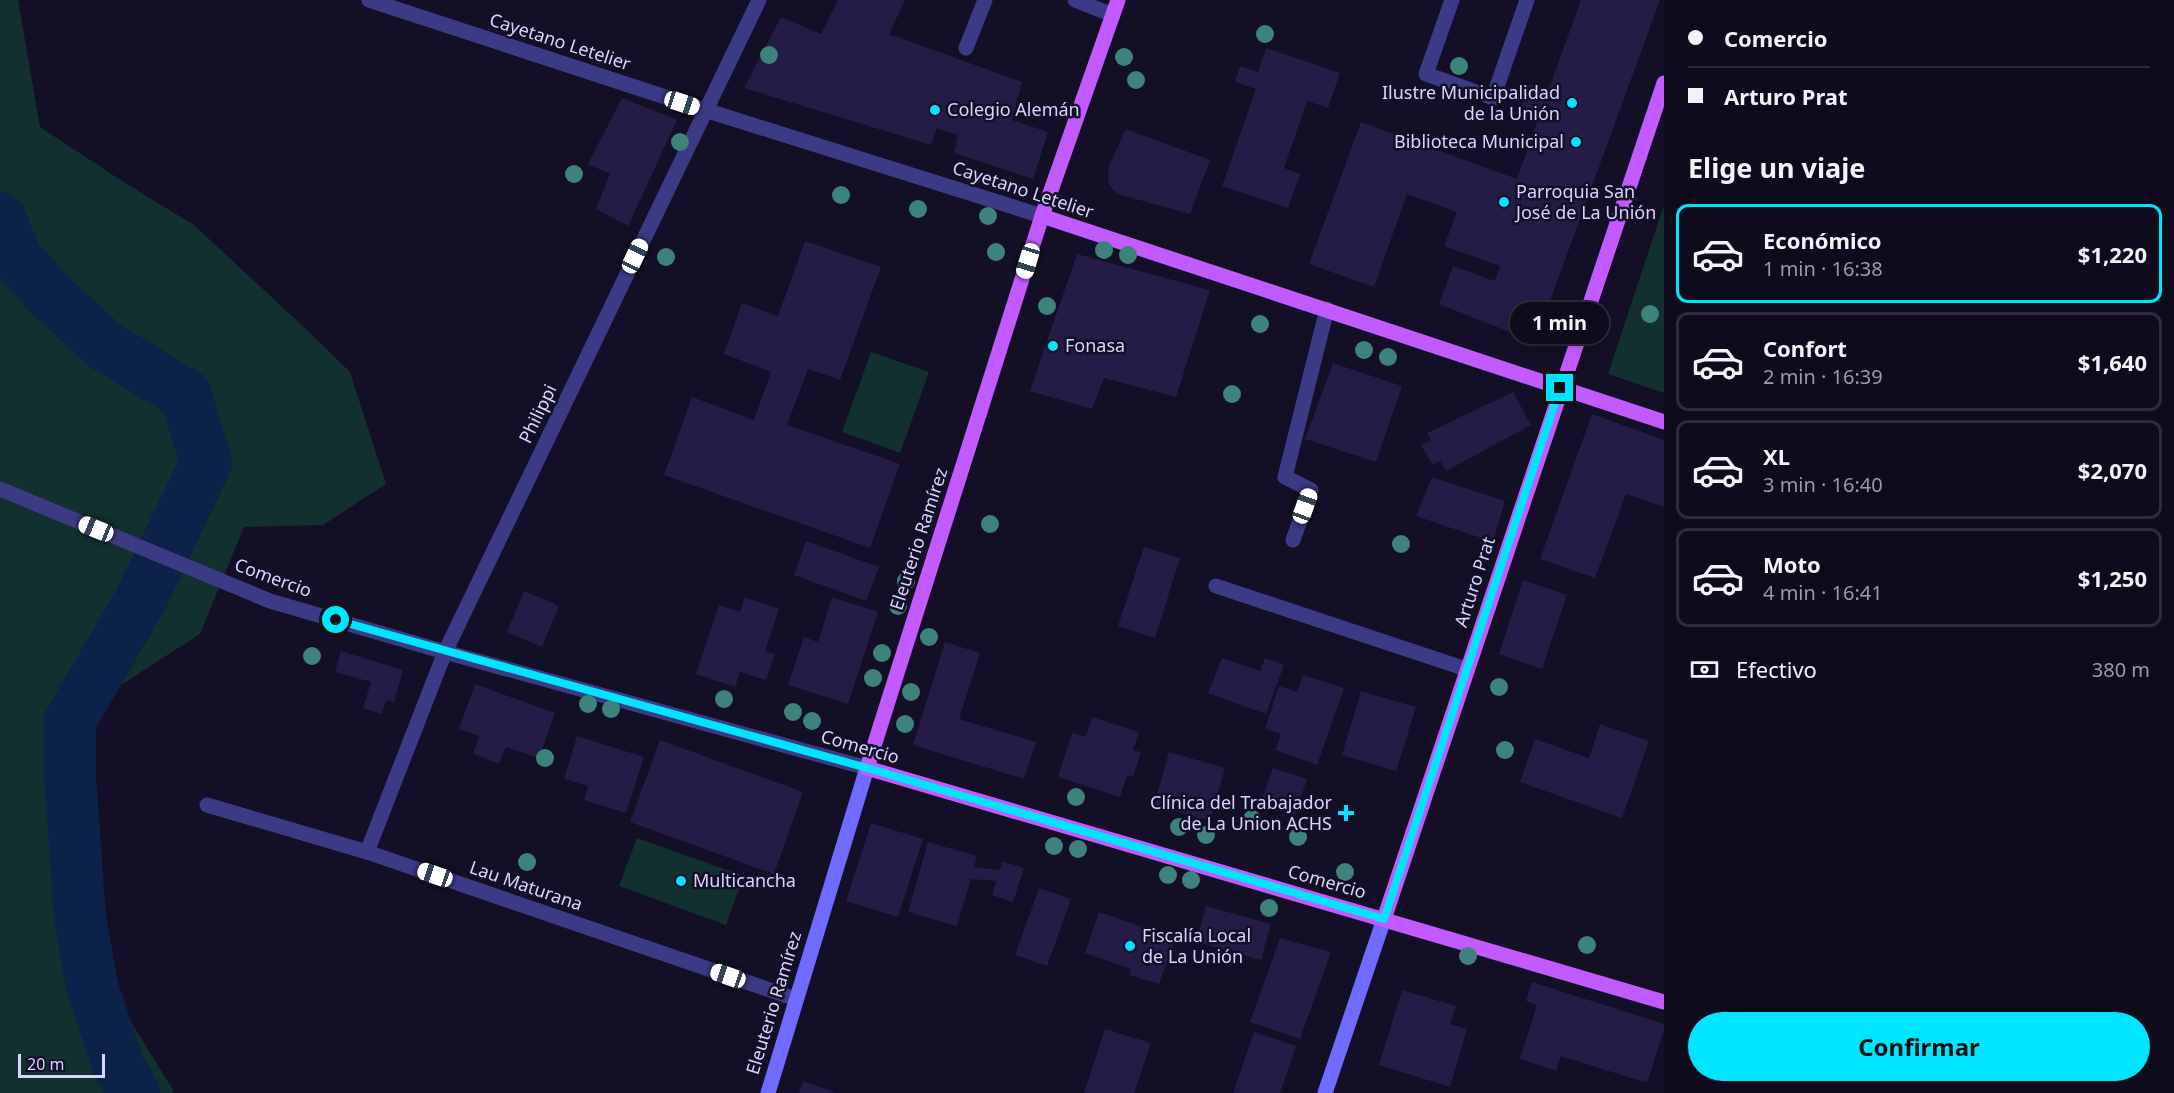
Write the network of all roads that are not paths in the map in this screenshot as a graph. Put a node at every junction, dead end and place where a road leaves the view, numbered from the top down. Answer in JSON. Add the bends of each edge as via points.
{"nodes":[{"id":1,"x":369,"y":0,"type":"edge"},
{"id":2,"x":759,"y":0,"type":"edge"},
{"id":3,"x":986,"y":0,"type":"edge"},
{"id":4,"x":1075,"y":0,"type":"edge"},
{"id":5,"x":1118,"y":0,"type":"edge"},
{"id":6,"x":1452,"y":0,"type":"edge"},
{"id":7,"x":1527,"y":0,"type":"edge"},
{"id":8,"x":1113,"y":15,"type":"junction"},
{"id":9,"x":966,"y":48,"type":"dead end"},
{"id":10,"x":1664,"y":83,"type":"edge"},
{"id":11,"x":705,"y":110,"type":"junction"},
{"id":12,"x":1042,"y":216,"type":"junction"},
{"id":13,"x":1327,"y":309,"type":"junction"},
{"id":14,"x":1560,"y":388,"type":"junction"},
{"id":15,"x":1664,"y":422,"type":"edge"},
{"id":16,"x":0,"y":489,"type":"edge"},
{"id":17,"x":1293,"y":540,"type":"dead end"},
{"id":18,"x":1216,"y":586,"type":"dead end"},
{"id":19,"x":446,"y":652,"type":"junction"},
{"id":20,"x":1467,"y":669,"type":"junction"},
{"id":21,"x":867,"y":768,"type":"junction"},
{"id":22,"x":207,"y":806,"type":"dead end"},
{"id":23,"x":367,"y":852,"type":"junction"},
{"id":24,"x":1384,"y":919,"type":"junction"},
{"id":25,"x":796,"y":999,"type":"junction"},
{"id":26,"x":1664,"y":1002,"type":"edge"},
{"id":27,"x":768,"y":1093,"type":"edge"},
{"id":28,"x":1325,"y":1093,"type":"edge"}],
"edges":[{"from":1,"to":11,"type":"street","name":"Cayetano Letelier"},
{"from":2,"to":11,"type":"street","name":"Philippi"},
{"from":3,"to":9,"type":"street"},
{"from":4,"to":8,"type":"street"},
{"from":5,"to":8,"type":"main road","name":"Eleuterio Ramírez"},
{"from":6,"to":7,"type":"street","via":[[1426,74],[1492,98]]},
{"from":8,"to":12,"type":"main road","name":"Eleuterio Ramírez"},
{"from":10,"to":14,"type":"main road","name":"Arturo Prat"},
{"from":11,"to":12,"type":"street","name":"Cayetano Letelier"},
{"from":11,"to":19,"type":"street","name":"Philippi"},
{"from":12,"to":13,"type":"main road","name":"Cayetano Letelier"},
{"from":12,"to":21,"type":"main road","name":"Eleuterio Ramírez"},
{"from":13,"to":14,"type":"main road","name":"Cayetano Letelier"},
{"from":13,"to":17,"type":"street","via":[[1286,477],[1311,490]]},
{"from":14,"to":15,"type":"main road","name":"Cayetano Letelier"},
{"from":14,"to":20,"type":"main road","name":"Arturo Prat"},
{"from":16,"to":19,"type":"street","name":"Comercio","via":[[270,601]]},
{"from":18,"to":20,"type":"street"},
{"from":19,"to":21,"type":"street","name":"Comercio"},
{"from":19,"to":23,"type":"street","name":"Philippi"},
{"from":20,"to":24,"type":"main road","name":"Arturo Prat"},
{"from":21,"to":24,"type":"main road","name":"Comercio"},
{"from":21,"to":25,"type":"main road","name":"Eleuterio Ramírez"},
{"from":22,"to":23,"type":"street","name":"Lau Maturana"},
{"from":23,"to":25,"type":"street","name":"Lau Maturana"},
{"from":24,"to":26,"type":"main road","name":"Comercio"},
{"from":24,"to":28,"type":"main road","name":"Arturo Prat"},
{"from":25,"to":27,"type":"main road","name":"Eleuterio Ramírez"}]}
